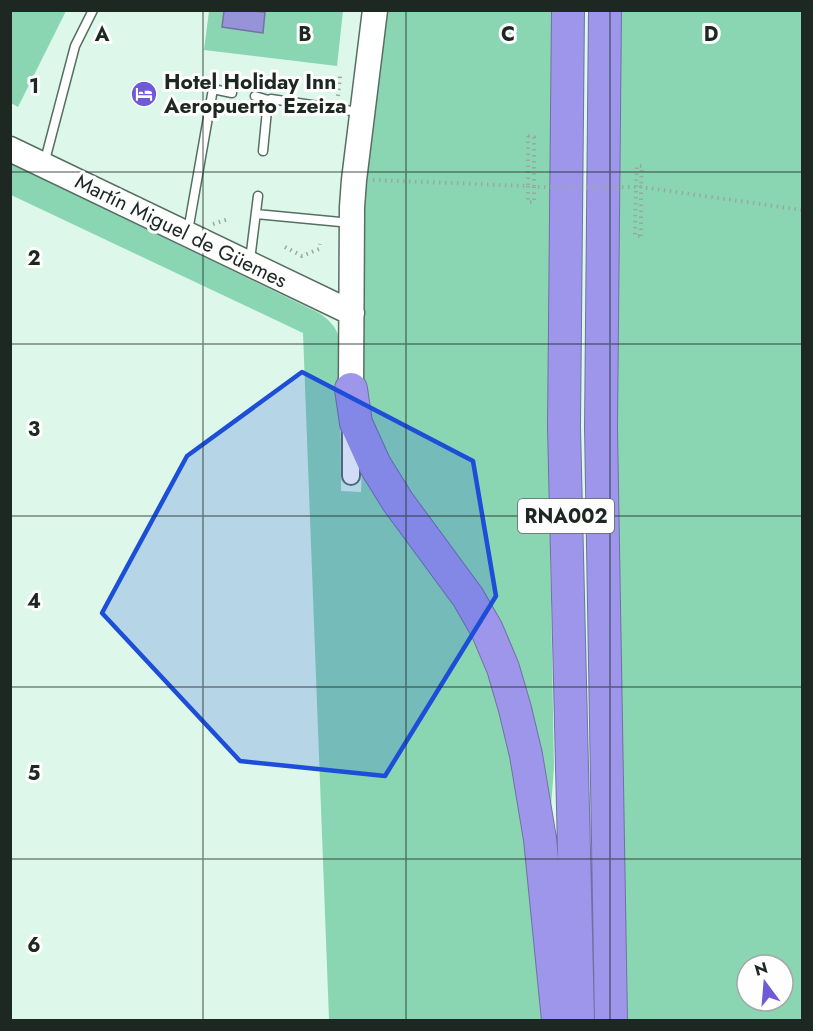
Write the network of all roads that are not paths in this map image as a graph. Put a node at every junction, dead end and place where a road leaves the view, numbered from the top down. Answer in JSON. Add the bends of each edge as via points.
{"nodes":[{"id":1,"x":93,"y":10,"type":"edge"},
{"id":2,"x":375,"y":10,"type":"edge"},
{"id":3,"x":568,"y":10,"type":"edge"},
{"id":4,"x":605,"y":10,"type":"edge"},
{"id":5,"x":232,"y":93,"type":"dead end"},
{"id":6,"x":255,"y":96,"type":"dead end"},
{"id":7,"x":268,"y":100,"type":"junction"},
{"id":8,"x":362,"y":112,"type":"junction"},
{"id":9,"x":10,"y":149,"type":"edge"},
{"id":10,"x":262,"y":152,"type":"dead end"},
{"id":11,"x":43,"y":165,"type":"junction"},
{"id":12,"x":258,"y":196,"type":"dead end"},
{"id":13,"x":256,"y":214,"type":"junction"},
{"id":14,"x":352,"y":223,"type":"junction"},
{"id":15,"x":188,"y":234,"type":"junction"},
{"id":16,"x":249,"y":264,"type":"junction"},
{"id":17,"x":352,"y":313,"type":"junction"},
{"id":18,"x":351,"y":389,"type":"junction"},
{"id":19,"x":351,"y":476,"type":"dead end"},
{"id":20,"x":558,"y":1020,"type":"edge"},
{"id":21,"x":578,"y":1020,"type":"edge"},
{"id":22,"x":611,"y":1020,"type":"edge"}],
"edges":[{"from":1,"to":11,"type":"lane","via":[[75,46]]},
{"from":2,"to":8,"type":"street"},
{"from":3,"to":21,"type":"highway","number":"RNA002","via":[[564,427]]},
{"from":4,"to":22,"type":"highway","number":"RNA002","via":[[601,427]]},
{"from":5,"to":15,"type":"lane","via":[[213,89]]},
{"from":6,"to":7,"type":"lane"},
{"from":7,"to":8,"type":"lane"},
{"from":7,"to":10,"type":"lane"},
{"from":8,"to":14,"type":"street"},
{"from":9,"to":11,"type":"street","name":"Martín Miguel de Güemes"},
{"from":11,"to":15,"type":"street","name":"Martín Miguel de Güemes"},
{"from":12,"to":13,"type":"lane"},
{"from":13,"to":14,"type":"lane"},
{"from":13,"to":16,"type":"lane"},
{"from":14,"to":17,"type":"street"},
{"from":15,"to":16,"type":"street","name":"Martín Miguel de Güemes"},
{"from":16,"to":17,"type":"street","name":"Martín Miguel de Güemes"},
{"from":17,"to":18,"type":"street"},
{"from":18,"to":19,"type":"street"},
{"from":18,"to":20,"type":"highway","via":[[356,423],[375,465],[468,597],[503,668],[526,755],[540,839]]}]}
